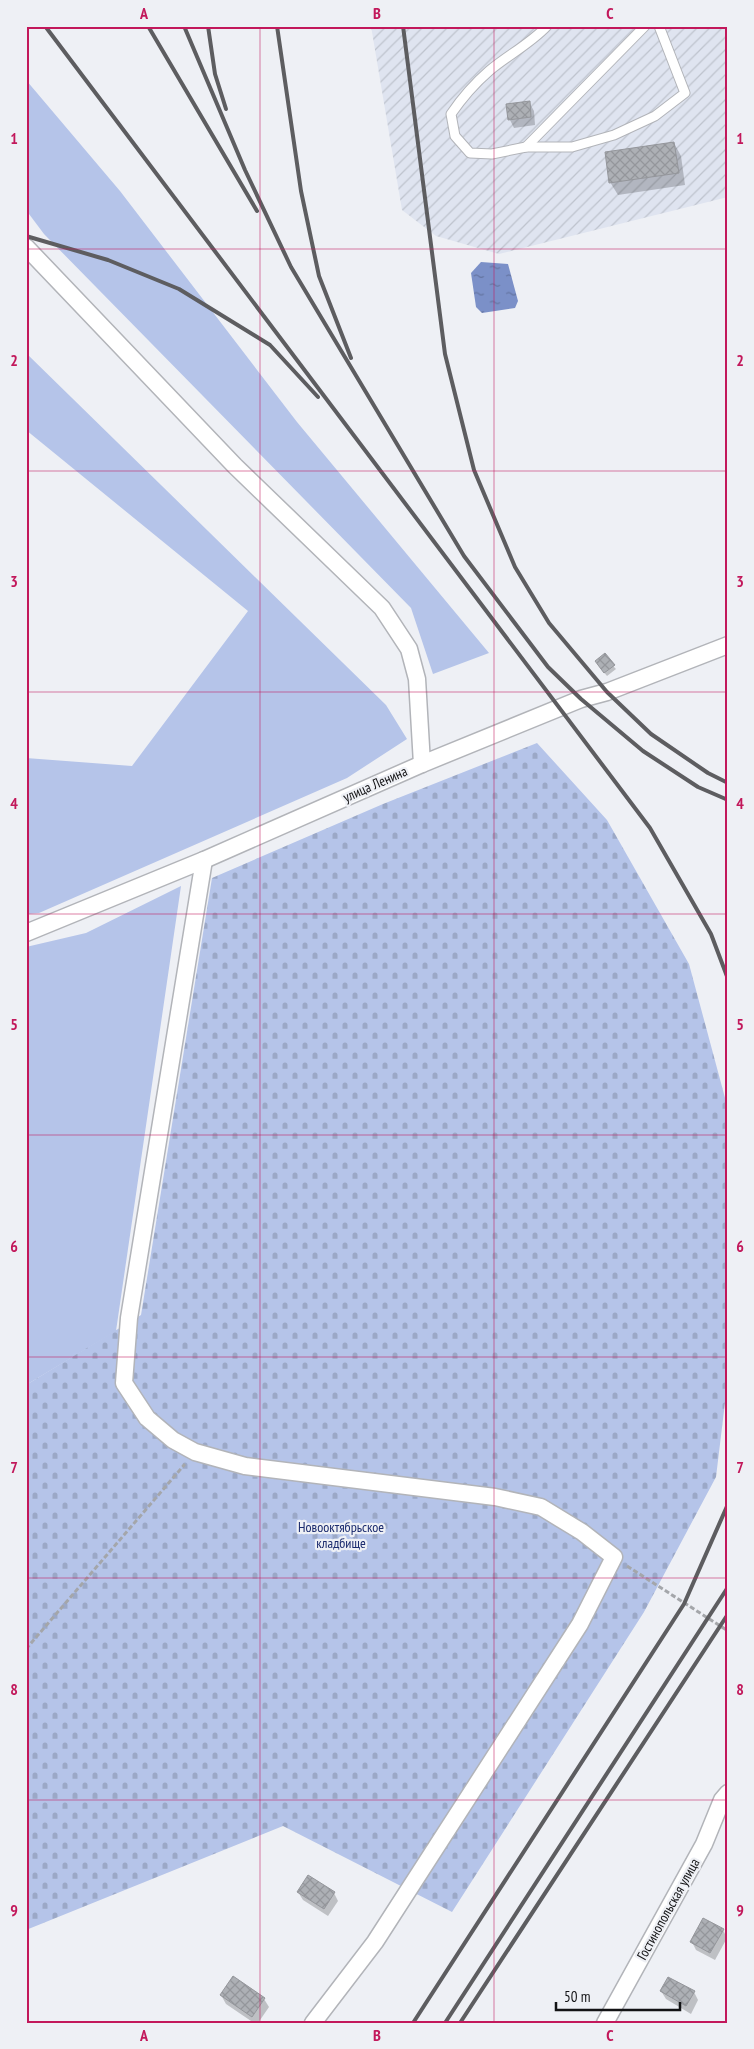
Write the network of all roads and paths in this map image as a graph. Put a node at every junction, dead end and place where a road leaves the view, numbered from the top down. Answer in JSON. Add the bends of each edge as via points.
{"nodes":[{"id":1,"x":547,"y":26,"type":"edge"},
{"id":2,"x":645,"y":26,"type":"edge"},
{"id":3,"x":659,"y":26,"type":"edge"},
{"id":4,"x":526,"y":147,"type":"junction"},
{"id":5,"x":26,"y":247,"type":"edge"},
{"id":6,"x":728,"y":645,"type":"edge"},
{"id":7,"x":422,"y":764,"type":"junction"},
{"id":8,"x":204,"y":860,"type":"junction"},
{"id":9,"x":26,"y":933,"type":"edge"},
{"id":10,"x":196,"y":1452,"type":"junction"},
{"id":11,"x":614,"y":1557,"type":"junction"},
{"id":12,"x":728,"y":1631,"type":"edge"},
{"id":13,"x":26,"y":1649,"type":"edge"},
{"id":14,"x":728,"y":1793,"type":"edge"},
{"id":15,"x":313,"y":2023,"type":"edge"},
{"id":16,"x":605,"y":2023,"type":"edge"}],
"edges":[{"from":1,"to":4,"type":"lane","via":[[490,70],[465,93],[451,114],[455,136],[470,153],[492,154]]},
{"from":2,"to":4,"type":"lane"},
{"from":3,"to":4,"type":"lane","via":[[686,93],[655,116],[614,135],[572,147]]},
{"from":5,"to":7,"type":"street","via":[[235,466],[382,608],[409,650],[415,672]]},
{"from":6,"to":7,"type":"street","name":"улица Ленина","via":[[607,692],[581,698]]},
{"from":7,"to":8,"type":"street","name":"улица Ленина"},
{"from":8,"to":9,"type":"street","name":"улица Ленина"},
{"from":8,"to":10,"type":"street","via":[[128,1318],[124,1383],[147,1418],[173,1440]]},
{"from":10,"to":11,"type":"street","via":[[245,1466],[495,1497],[541,1507],[582,1532]]},
{"from":10,"to":13,"type":"path"},
{"from":11,"to":12,"type":"path"},
{"from":11,"to":15,"type":"street","via":[[580,1624],[375,1942]]},
{"from":14,"to":16,"type":"street","name":"Гостинопольская улица","via":[[704,1844]]}]}
